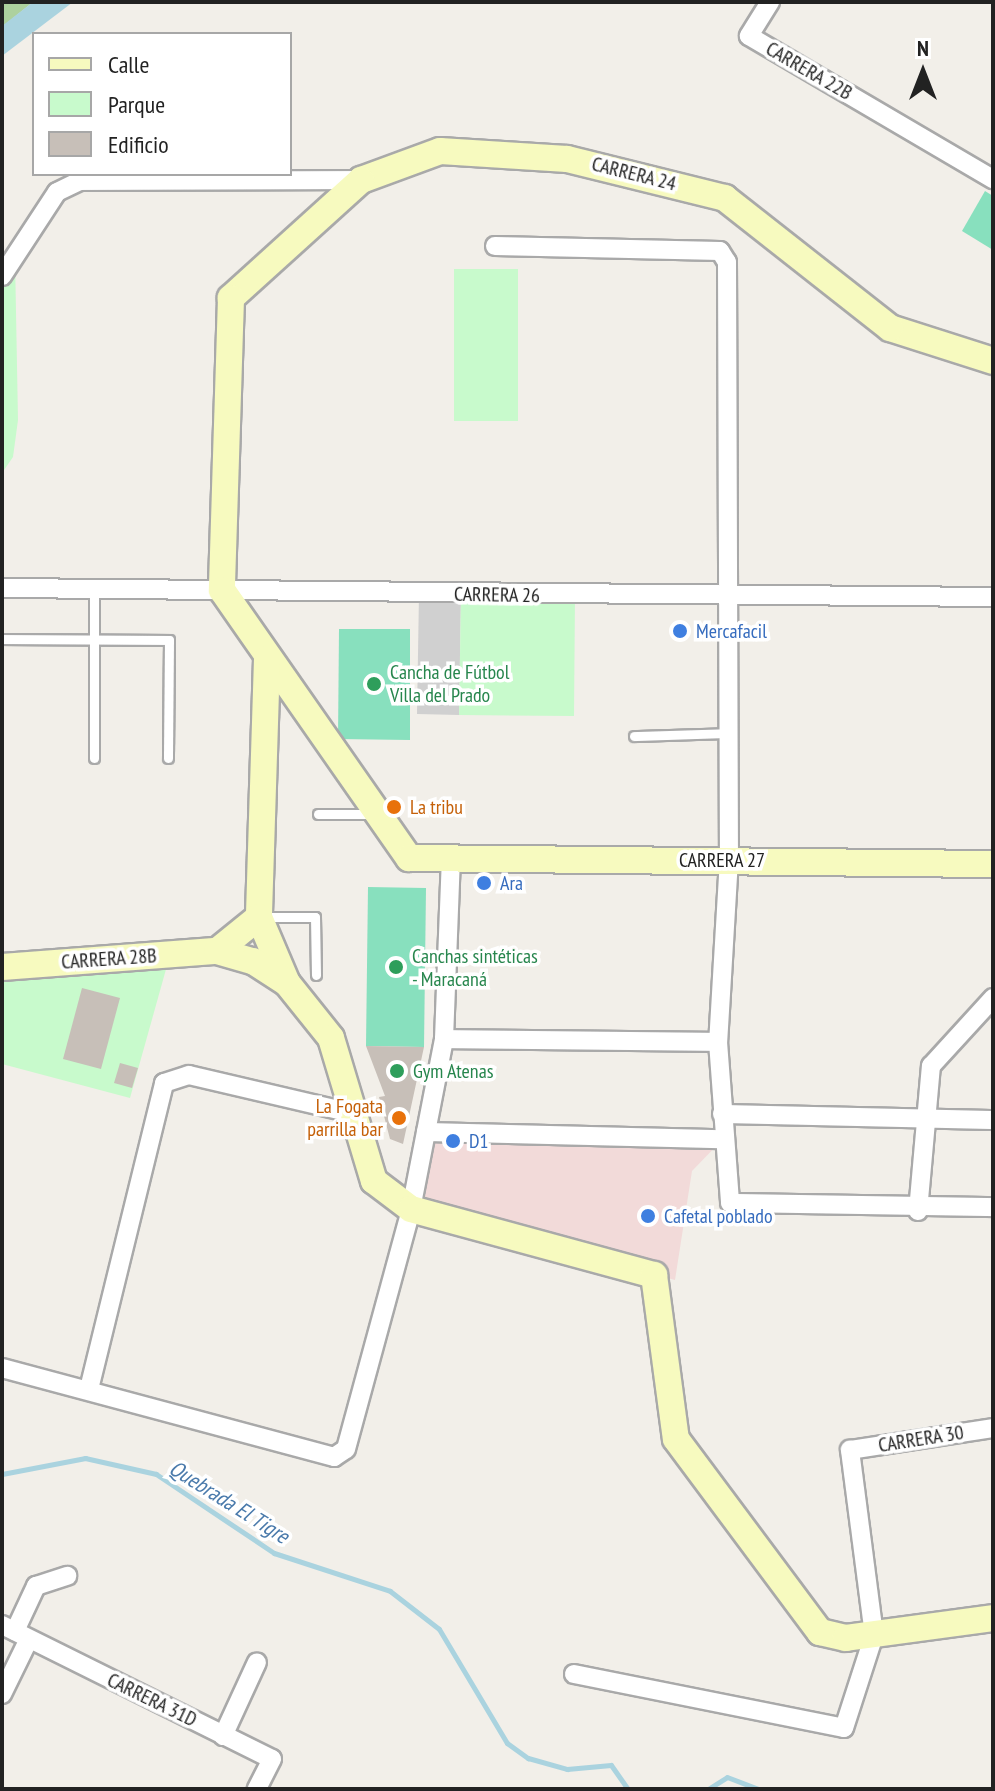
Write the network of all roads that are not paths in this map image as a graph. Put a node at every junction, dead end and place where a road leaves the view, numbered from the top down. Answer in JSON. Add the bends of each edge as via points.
{"nodes":[{"id":1,"x":770,"y":2,"type":"edge"},
{"id":2,"x":993,"y":179,"type":"edge"},
{"id":3,"x":361,"y":180,"type":"junction"},
{"id":4,"x":495,"y":246,"type":"dead end"},
{"id":5,"x":2,"y":276,"type":"edge"},
{"id":6,"x":993,"y":361,"type":"edge"},
{"id":7,"x":2,"y":588,"type":"edge"},
{"id":8,"x":94,"y":588,"type":"junction"},
{"id":9,"x":222,"y":590,"type":"junction"},
{"id":10,"x":729,"y":595,"type":"junction"},
{"id":11,"x":993,"y":597,"type":"edge"},
{"id":12,"x":2,"y":639,"type":"edge"},
{"id":13,"x":94,"y":640,"type":"junction"},
{"id":14,"x":267,"y":659,"type":"junction"},
{"id":15,"x":729,"y":733,"type":"junction"},
{"id":16,"x":634,"y":736,"type":"dead end"},
{"id":17,"x":94,"y":758,"type":"dead end"},
{"id":18,"x":168,"y":758,"type":"dead end"},
{"id":19,"x":318,"y":814,"type":"dead end"},
{"id":20,"x":377,"y":814,"type":"junction"},
{"id":21,"x":451,"y":859,"type":"junction"},
{"id":22,"x":729,"y":859,"type":"junction"},
{"id":23,"x":993,"y":864,"type":"edge"},
{"id":24,"x":259,"y":917,"type":"junction"},
{"id":25,"x":217,"y":951,"type":"junction"},
{"id":26,"x":2,"y":967,"type":"edge"},
{"id":27,"x":316,"y":975,"type":"dead end"},
{"id":28,"x":287,"y":983,"type":"junction"},
{"id":29,"x":993,"y":998,"type":"edge"},
{"id":30,"x":444,"y":1039,"type":"junction"},
{"id":31,"x":718,"y":1042,"type":"junction"},
{"id":32,"x":355,"y":1114,"type":"junction"},
{"id":33,"x":722,"y":1114,"type":"junction"},
{"id":34,"x":931,"y":1118,"type":"junction"},
{"id":35,"x":993,"y":1120,"type":"edge"},
{"id":36,"x":426,"y":1132,"type":"junction"},
{"id":37,"x":723,"y":1139,"type":"junction"},
{"id":38,"x":993,"y":1207,"type":"edge"},
{"id":39,"x":411,"y":1209,"type":"junction"},
{"id":40,"x":918,"y":1211,"type":"junction"},
{"id":41,"x":2,"y":1368,"type":"edge"},
{"id":42,"x":89,"y":1389,"type":"junction"},
{"id":43,"x":993,"y":1428,"type":"edge"},
{"id":44,"x":67,"y":1576,"type":"dead end"},
{"id":45,"x":993,"y":1618,"type":"edge"},
{"id":46,"x":15,"y":1632,"type":"edge"},
{"id":47,"x":874,"y":1635,"type":"junction"},
{"id":48,"x":257,"y":1662,"type":"dead end"},
{"id":49,"x":574,"y":1674,"type":"dead end"},
{"id":50,"x":2,"y":1694,"type":"edge"},
{"id":51,"x":223,"y":1736,"type":"junction"},
{"id":52,"x":257,"y":1789,"type":"edge"}],
"edges":[{"from":1,"to":2,"type":"street","name":"CARRERA 22B","via":[[749,36]]},
{"from":3,"to":5,"type":"street","via":[[80,181],[57,192]]},
{"from":3,"to":6,"type":"main road","name":"CARRERA 24","via":[[440,151],[484,149],[608,166],[725,198],[890,328]]},
{"from":3,"to":9,"type":"main road","name":"CARRERA 24","via":[[231,298]]},
{"from":4,"to":10,"type":"street","via":[[720,251],[731,347]]},
{"from":7,"to":8,"type":"street","name":"CARRERA 26"},
{"from":8,"to":9,"type":"street","name":"CARRERA 26"},
{"from":8,"to":13,"type":"lane"},
{"from":9,"to":10,"type":"street","name":"CARRERA 26"},
{"from":9,"to":14,"type":"main road"},
{"from":10,"to":11,"type":"street","name":"CARRERA 26"},
{"from":10,"to":15,"type":"street"},
{"from":12,"to":13,"type":"lane"},
{"from":13,"to":17,"type":"lane"},
{"from":13,"to":18,"type":"lane","via":[[169,640]]},
{"from":14,"to":20,"type":"main road"},
{"from":14,"to":24,"type":"main road"},
{"from":15,"to":16,"type":"lane"},
{"from":15,"to":22,"type":"street"},
{"from":19,"to":20,"type":"lane"},
{"from":20,"to":21,"type":"main road","name":"CARRERA 27","via":[[409,858]]},
{"from":21,"to":22,"type":"main road","name":"CARRERA 27"},
{"from":21,"to":30,"type":"street"},
{"from":22,"to":23,"type":"main road","name":"CARRERA 27"},
{"from":22,"to":31,"type":"street"},
{"from":24,"to":25,"type":"main road"},
{"from":24,"to":27,"type":"lane","via":[[315,917]]},
{"from":24,"to":28,"type":"main road"},
{"from":25,"to":26,"type":"main road","name":"CARRERA 28B"},
{"from":25,"to":28,"type":"main road","name":"CARRERA 28B","via":[[253,961]]},
{"from":28,"to":32,"type":"main road","via":[[331,1038]]},
{"from":29,"to":34,"type":"street","via":[[931,1066]]},
{"from":30,"to":31,"type":"street"},
{"from":30,"to":36,"type":"street"},
{"from":31,"to":33,"type":"street"},
{"from":32,"to":39,"type":"main road","via":[[374,1181]]},
{"from":32,"to":42,"type":"street","via":[[189,1075],[164,1083]]},
{"from":33,"to":34,"type":"street"},
{"from":33,"to":37,"type":"street"},
{"from":34,"to":35,"type":"street"},
{"from":34,"to":40,"type":"street"},
{"from":36,"to":37,"type":"street"},
{"from":36,"to":39,"type":"street"},
{"from":37,"to":40,"type":"street","via":[[730,1203]]},
{"from":38,"to":40,"type":"street"},
{"from":39,"to":42,"type":"street","via":[[341,1454]]},
{"from":39,"to":47,"type":"main road","via":[[654,1275],[676,1439],[691,1468],[820,1632]]},
{"from":41,"to":42,"type":"street"},
{"from":43,"to":47,"type":"street","name":"CARRERA 30","via":[[850,1450]]},
{"from":44,"to":46,"type":"street","via":[[36,1586]]},
{"from":45,"to":47,"type":"main road"},
{"from":46,"to":50,"type":"street"},
{"from":46,"to":51,"type":"street","name":"CARRERA 31D"},
{"from":47,"to":49,"type":"street","via":[[852,1718],[833,1730]]},
{"from":48,"to":51,"type":"street"},
{"from":51,"to":52,"type":"street","name":"CARRERA 31D","via":[[272,1759]]}]}
